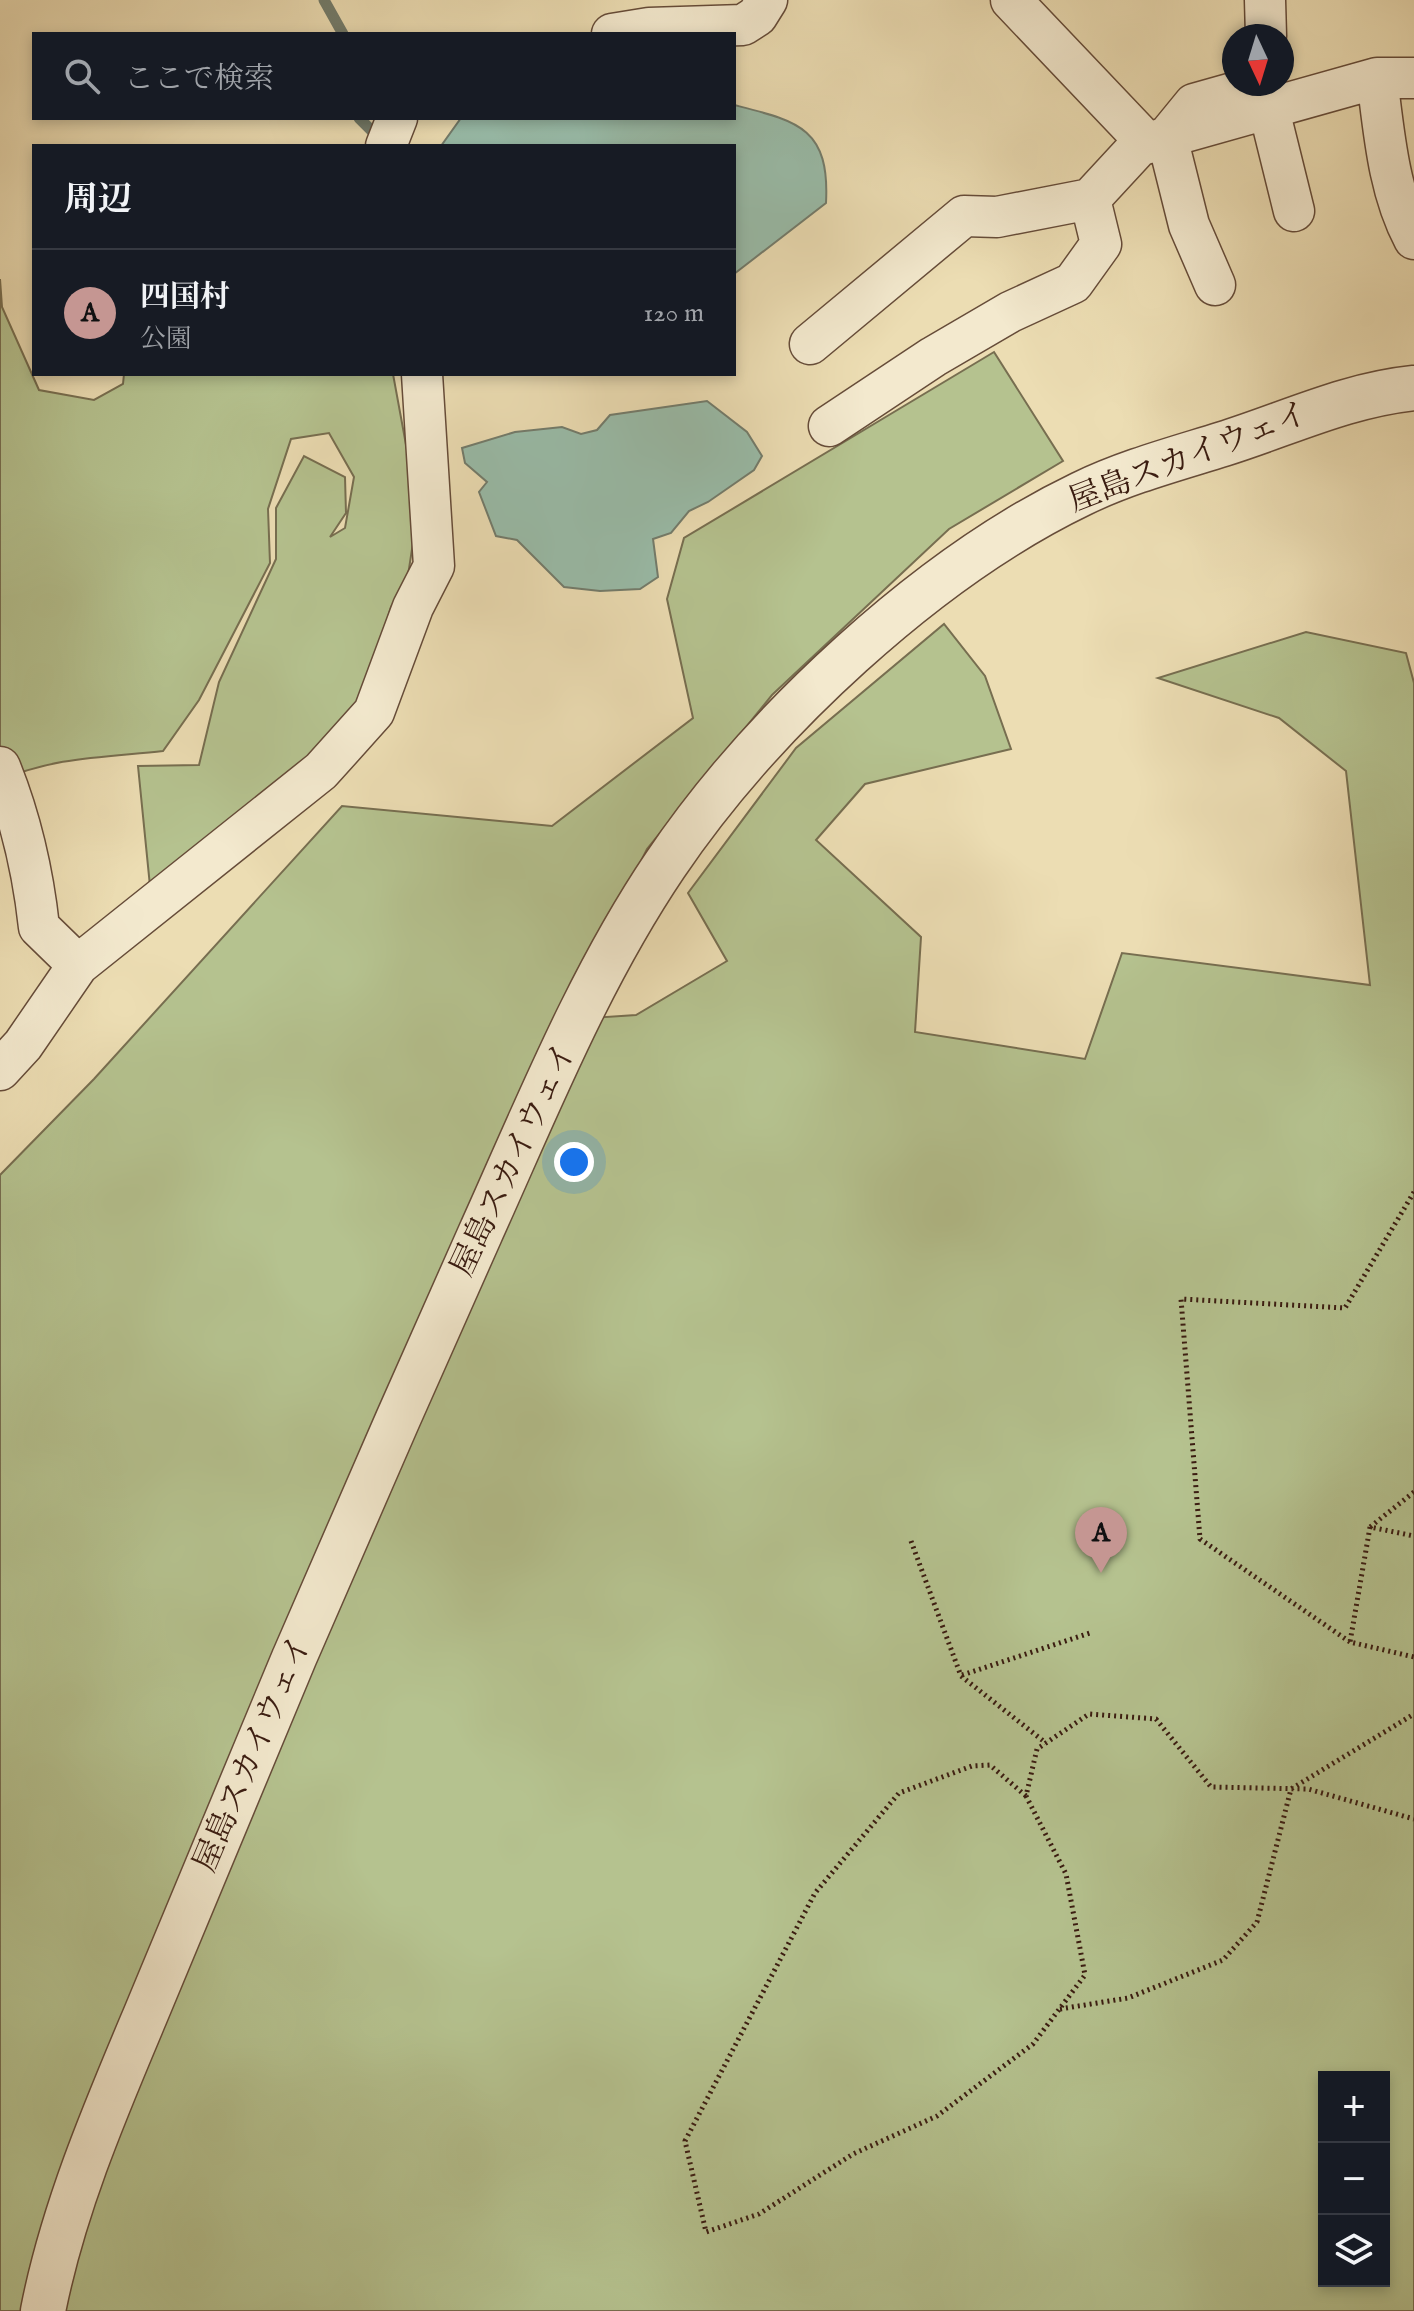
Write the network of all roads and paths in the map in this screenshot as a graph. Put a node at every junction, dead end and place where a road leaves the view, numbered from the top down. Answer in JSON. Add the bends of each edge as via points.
{"nodes":[{"id":1,"x":767,"y":0,"type":"edge"},
{"id":2,"x":1011,"y":0,"type":"edge"},
{"id":3,"x":1265,"y":0,"type":"edge"},
{"id":4,"x":1266,"y":24,"type":"edge"},
{"id":5,"x":624,"y":32,"type":"edge"},
{"id":6,"x":1396,"y":78,"type":"edge"},
{"id":7,"x":1267,"y":97,"type":"edge"},
{"id":8,"x":396,"y":120,"type":"edge"},
{"id":9,"x":1157,"y":140,"type":"junction"},
{"id":10,"x":387,"y":144,"type":"edge"},
{"id":11,"x":1090,"y":199,"type":"junction"},
{"id":12,"x":1294,"y":211,"type":"dead end"},
{"id":13,"x":1414,"y":239,"type":"edge"},
{"id":14,"x":1215,"y":285,"type":"dead end"},
{"id":15,"x":810,"y":344,"type":"dead end"},
{"id":16,"x":422,"y":376,"type":"edge"},
{"id":17,"x":1414,"y":388,"type":"edge"},
{"id":18,"x":829,"y":426,"type":"dead end"},
{"id":19,"x":0,"y":767,"type":"edge"},
{"id":20,"x":78,"y":965,"type":"junction"},
{"id":21,"x":0,"y":1070,"type":"edge"},
{"id":22,"x":1414,"y":1192,"type":"edge"},
{"id":23,"x":1414,"y":1492,"type":"edge"},
{"id":24,"x":1370,"y":1527,"type":"junction"},
{"id":25,"x":1414,"y":1536,"type":"edge"},
{"id":26,"x":911,"y":1541,"type":"dead end"},
{"id":27,"x":1090,"y":1633,"type":"dead end"},
{"id":28,"x":1350,"y":1642,"type":"junction"},
{"id":29,"x":1414,"y":1657,"type":"edge"},
{"id":30,"x":961,"y":1676,"type":"junction"},
{"id":31,"x":1414,"y":1714,"type":"edge"},
{"id":32,"x":1046,"y":1743,"type":"junction"},
{"id":33,"x":1291,"y":1789,"type":"junction"},
{"id":34,"x":1026,"y":1796,"type":"junction"},
{"id":35,"x":1414,"y":1819,"type":"edge"},
{"id":36,"x":1059,"y":2009,"type":"junction"},
{"id":37,"x":43,"y":2311,"type":"edge"}],
"edges":[{"from":1,"to":5,"type":"street","via":[[743,25]]},
{"from":2,"to":9,"type":"street"},
{"from":3,"to":4,"type":"street"},
{"from":6,"to":7,"type":"street"},
{"from":6,"to":13,"type":"street","via":[[1387,156]]},
{"from":7,"to":9,"type":"street","via":[[1194,104]]},
{"from":7,"to":12,"type":"street"},
{"from":8,"to":10,"type":"street"},
{"from":9,"to":11,"type":"street","via":[[1139,146]]},
{"from":9,"to":14,"type":"street"},
{"from":11,"to":15,"type":"street","via":[[997,217],[964,216]]},
{"from":11,"to":18,"type":"street","via":[[1101,244],[1073,283],[933,357]]},
{"from":16,"to":20,"type":"street","via":[[434,566],[374,712],[321,771]]},
{"from":17,"to":37,"type":"street","name":"屋島スカイウェイ","via":[[1309,411],[1143,469],[1042,515],[948,575],[866,641],[781,726],[666,864],[598,981],[376,1466],[96,2133]]},
{"from":19,"to":20,"type":"street","via":[[33,877],[39,927]]},
{"from":20,"to":21,"type":"street"},
{"from":22,"to":28,"type":"path","via":[[1345,1308],[1181,1299],[1200,1539]]},
{"from":23,"to":24,"type":"path"},
{"from":24,"to":25,"type":"path"},
{"from":24,"to":28,"type":"path"},
{"from":26,"to":30,"type":"path"},
{"from":27,"to":30,"type":"path"},
{"from":28,"to":29,"type":"path"},
{"from":30,"to":32,"type":"path"},
{"from":31,"to":33,"type":"path"},
{"from":32,"to":33,"type":"path","via":[[1089,1714],[1156,1719],[1211,1787]]},
{"from":32,"to":34,"type":"path","via":[[1037,1749]]},
{"from":33,"to":35,"type":"path","via":[[1308,1789]]},
{"from":33,"to":36,"type":"path","via":[[1257,1922],[1223,1960],[1128,1998]]},
{"from":34,"to":36,"type":"path","via":[[1066,1874],[1085,1975]]},
{"from":34,"to":36,"type":"path","via":[[990,1765],[972,1766],[899,1793],[815,1893],[685,2141],[706,2232],[759,2214],[853,2154],[937,2116],[1033,2044]]}]}
